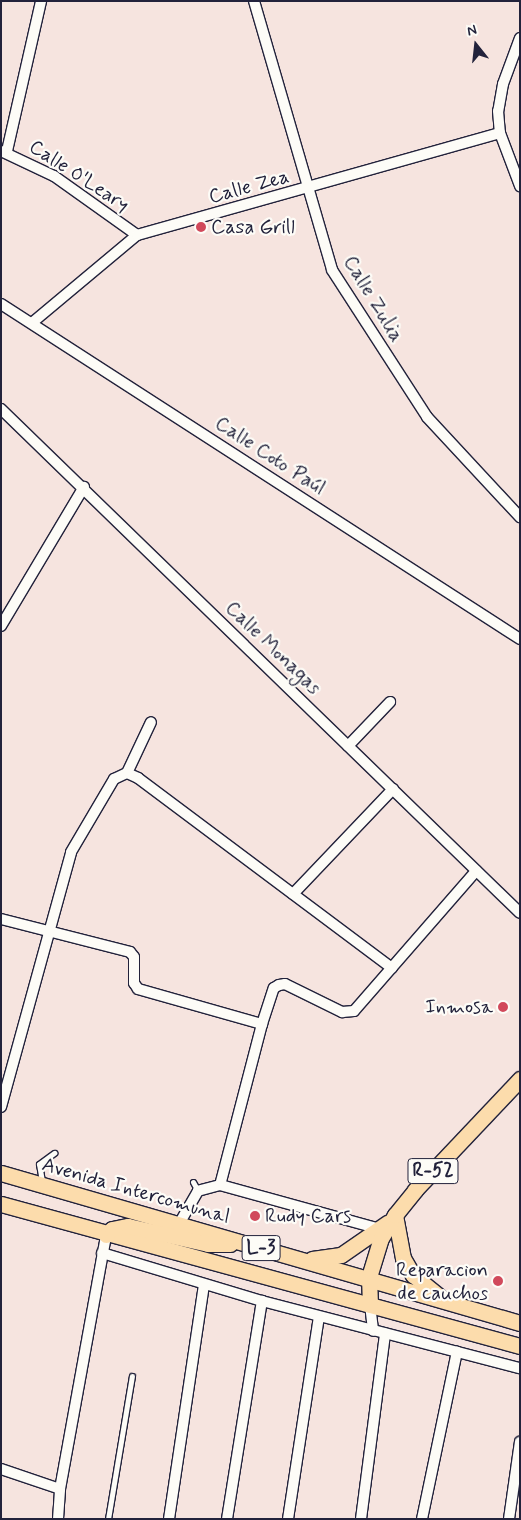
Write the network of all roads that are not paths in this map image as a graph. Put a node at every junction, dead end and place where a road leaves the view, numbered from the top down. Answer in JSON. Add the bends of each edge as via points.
{"nodes":[{"id":1,"x":41,"y":1,"type":"edge"},
{"id":2,"x":254,"y":1,"type":"edge"},
{"id":3,"x":520,"y":38,"type":"edge"},
{"id":4,"x":500,"y":133,"type":"junction"},
{"id":5,"x":4,"y":151,"type":"edge"},
{"id":6,"x":520,"y":186,"type":"edge"},
{"id":7,"x":308,"y":189,"type":"junction"},
{"id":8,"x":137,"y":235,"type":"junction"},
{"id":9,"x":3,"y":308,"type":"edge"},
{"id":10,"x":33,"y":322,"type":"junction"},
{"id":11,"x":1,"y":409,"type":"edge"},
{"id":12,"x":84,"y":487,"type":"junction"},
{"id":13,"x":520,"y":518,"type":"edge"},
{"id":14,"x":1,"y":626,"type":"edge"},
{"id":15,"x":520,"y":639,"type":"edge"},
{"id":16,"x":390,"y":702,"type":"dead end"},
{"id":17,"x":151,"y":722,"type":"dead end"},
{"id":18,"x":348,"y":746,"type":"junction"},
{"id":19,"x":127,"y":773,"type":"junction"},
{"id":20,"x":393,"y":789,"type":"junction"},
{"id":21,"x":476,"y":871,"type":"junction"},
{"id":22,"x":293,"y":894,"type":"junction"},
{"id":23,"x":520,"y":912,"type":"edge"},
{"id":24,"x":1,"y":919,"type":"edge"},
{"id":25,"x":49,"y":931,"type":"junction"},
{"id":26,"x":392,"y":968,"type":"junction"},
{"id":27,"x":262,"y":1024,"type":"junction"},
{"id":28,"x":520,"y":1079,"type":"edge"},
{"id":29,"x":2,"y":1104,"type":"edge"},
{"id":30,"x":54,"y":1153,"type":"dead end"},
{"id":31,"x":1,"y":1173,"type":"edge"},
{"id":32,"x":192,"y":1182,"type":"dead end"},
{"id":33,"x":220,"y":1185,"type":"junction"},
{"id":34,"x":44,"y":1186,"type":"junction"},
{"id":35,"x":198,"y":1192,"type":"junction"},
{"id":36,"x":1,"y":1204,"type":"edge"},
{"id":37,"x":395,"y":1215,"type":"junction"},
{"id":38,"x":179,"y":1224,"type":"junction"},
{"id":39,"x":380,"y":1229,"type":"junction"},
{"id":40,"x":106,"y":1235,"type":"junction"},
{"id":41,"x":241,"y":1242,"type":"junction"},
{"id":42,"x":102,"y":1252,"type":"junction"},
{"id":43,"x":298,"y":1259,"type":"junction"},
{"id":44,"x":369,"y":1277,"type":"junction"},
{"id":45,"x":204,"y":1284,"type":"junction"},
{"id":46,"x":262,"y":1301,"type":"junction"},
{"id":47,"x":446,"y":1301,"type":"junction"},
{"id":48,"x":370,"y":1305,"type":"junction"},
{"id":49,"x":319,"y":1317,"type":"junction"},
{"id":50,"x":520,"y":1323,"type":"edge"},
{"id":51,"x":373,"y":1331,"type":"junction"},
{"id":52,"x":385,"y":1334,"type":"junction"},
{"id":53,"x":520,"y":1346,"type":"edge"},
{"id":54,"x":457,"y":1352,"type":"junction"},
{"id":55,"x":520,"y":1368,"type":"edge"},
{"id":56,"x":132,"y":1376,"type":"dead end"},
{"id":57,"x":520,"y":1442,"type":"edge"},
{"id":58,"x":1,"y":1469,"type":"edge"},
{"id":59,"x":60,"y":1489,"type":"junction"},
{"id":60,"x":58,"y":1519,"type":"edge"},
{"id":61,"x":108,"y":1519,"type":"edge"},
{"id":62,"x":169,"y":1519,"type":"edge"},
{"id":63,"x":227,"y":1519,"type":"edge"},
{"id":64,"x":288,"y":1519,"type":"edge"},
{"id":65,"x":361,"y":1519,"type":"edge"},
{"id":66,"x":422,"y":1519,"type":"edge"},
{"id":67,"x":509,"y":1519,"type":"edge"}],
"edges":[{"from":1,"to":5,"type":"street"},
{"from":2,"to":7,"type":"street","name":"Calle Zulia"},
{"from":3,"to":4,"type":"street","via":[[503,84],[498,112]]},
{"from":4,"to":6,"type":"street"},
{"from":4,"to":7,"type":"street","name":"Calle Zea"},
{"from":5,"to":8,"type":"street","name":"Calle O'Leary","via":[[54,176]]},
{"from":7,"to":8,"type":"street","name":"Calle Zea"},
{"from":7,"to":13,"type":"street","name":"Calle Zulia","via":[[332,270],[361,317],[427,417]]},
{"from":8,"to":10,"type":"street","name":"Calle Zea"},
{"from":9,"to":10,"type":"street","name":"Calle Coto Paúl"},
{"from":10,"to":15,"type":"street","name":"Calle Coto Paúl"},
{"from":11,"to":12,"type":"street","name":"Calle Monagas"},
{"from":12,"to":14,"type":"street"},
{"from":12,"to":18,"type":"street","name":"Calle Monagas"},
{"from":16,"to":18,"type":"street"},
{"from":17,"to":19,"type":"street"},
{"from":18,"to":20,"type":"street","name":"Calle Monagas"},
{"from":19,"to":22,"type":"street"},
{"from":19,"to":25,"type":"street","via":[[114,779],[71,852]]},
{"from":20,"to":21,"type":"street","name":"Calle Monagas"},
{"from":20,"to":22,"type":"street"},
{"from":21,"to":23,"type":"street","name":"Calle Monagas"},
{"from":21,"to":26,"type":"street"},
{"from":22,"to":26,"type":"street"},
{"from":24,"to":25,"type":"street"},
{"from":25,"to":27,"type":"street","via":[[130,952],[134,957],[134,983],[138,989]]},
{"from":25,"to":29,"type":"street"},
{"from":26,"to":27,"type":"street","via":[[354,1012],[342,1012],[285,984],[279,985],[274,988]]},
{"from":27,"to":33,"type":"street"},
{"from":28,"to":37,"type":"main road","number":"R-52"},
{"from":30,"to":34,"type":"lane","via":[[39,1164]]},
{"from":31,"to":34,"type":"main road","name":"Avenida Intercomunal","number":"L-3"},
{"from":32,"to":35,"type":"lane"},
{"from":33,"to":35,"type":"street"},
{"from":33,"to":39,"type":"street"},
{"from":34,"to":38,"type":"main road","name":"Avenida Intercomunal","number":"L-3"},
{"from":35,"to":38,"type":"street"},
{"from":36,"to":40,"type":"main road","number":"L-3"},
{"from":37,"to":39,"type":"main road"},
{"from":37,"to":44,"type":"main road","number":"R-52","via":[[380,1240]]},
{"from":37,"to":47,"type":"main road","via":[[403,1258],[413,1275]]},
{"from":38,"to":41,"type":"main road","name":"Avenida Intercomunal","number":"L-3"},
{"from":39,"to":43,"type":"main road","via":[[341,1255]]},
{"from":40,"to":41,"type":"main road","via":[[112,1229],[128,1226],[208,1244]]},
{"from":40,"to":42,"type":"street"},
{"from":40,"to":48,"type":"main road","number":"L-3"},
{"from":41,"to":43,"type":"main road","name":"Avenida Intercomunal","number":"L-3"},
{"from":42,"to":45,"type":"street"},
{"from":42,"to":59,"type":"street"},
{"from":43,"to":44,"type":"main road","name":"Avenida Intercomunal","number":"L-3"},
{"from":44,"to":47,"type":"main road","name":"Avenida Intercomunal","number":"L-3"},
{"from":44,"to":48,"type":"main road","number":"R-52"},
{"from":45,"to":46,"type":"street"},
{"from":45,"to":62,"type":"street"},
{"from":46,"to":49,"type":"street"},
{"from":46,"to":63,"type":"street"},
{"from":47,"to":50,"type":"main road","name":"Avenida Intercomunal","number":"L-3"},
{"from":48,"to":51,"type":"street"},
{"from":48,"to":53,"type":"main road","number":"L-3"},
{"from":49,"to":51,"type":"street"},
{"from":49,"to":64,"type":"street"},
{"from":51,"to":52,"type":"street"},
{"from":52,"to":54,"type":"street"},
{"from":52,"to":65,"type":"street"},
{"from":54,"to":55,"type":"street"},
{"from":54,"to":66,"type":"street"},
{"from":56,"to":61,"type":"lane"},
{"from":57,"to":67,"type":"street"},
{"from":58,"to":59,"type":"street"},
{"from":59,"to":60,"type":"street"}]}
